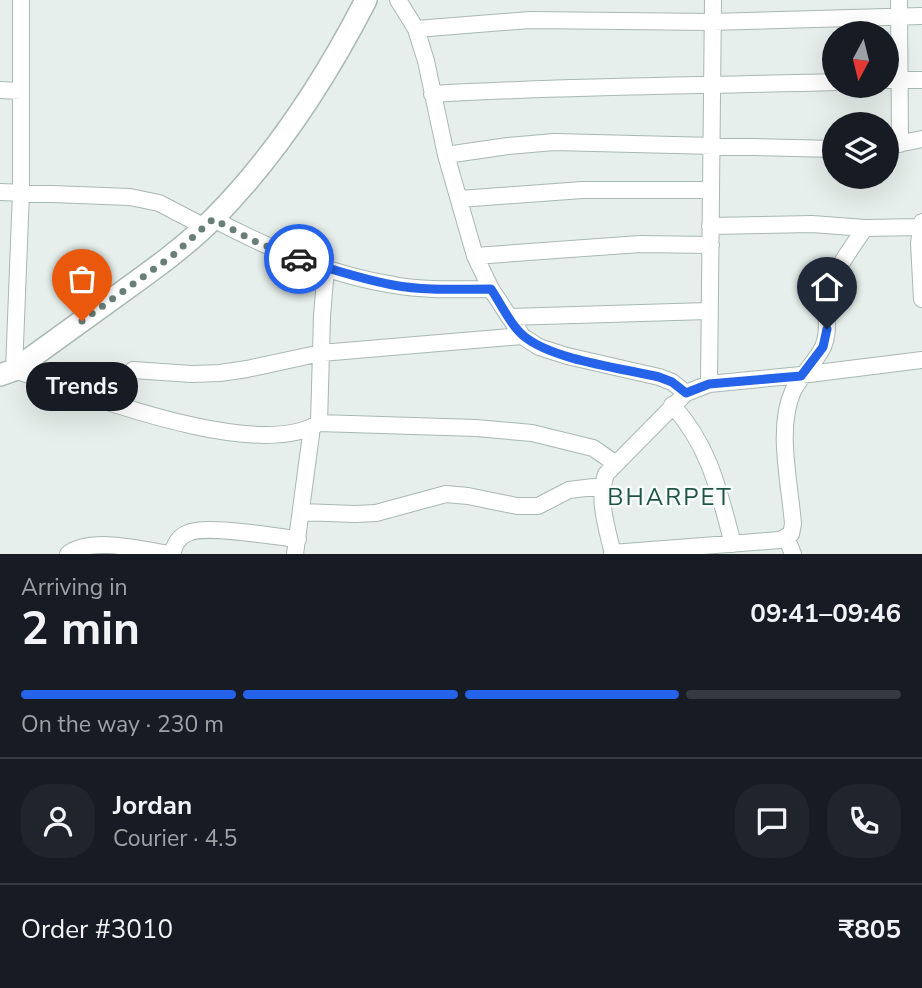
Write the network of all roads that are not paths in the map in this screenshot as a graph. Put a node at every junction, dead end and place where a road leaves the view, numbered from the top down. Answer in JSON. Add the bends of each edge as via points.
{"nodes":[{"id":1,"x":20,"y":0,"type":"edge"},
{"id":2,"x":366,"y":0,"type":"edge"},
{"id":3,"x":398,"y":0,"type":"edge"},
{"id":4,"x":713,"y":0,"type":"edge"},
{"id":5,"x":899,"y":8,"type":"edge"},
{"id":6,"x":922,"y":16,"type":"edge"},
{"id":7,"x":712,"y":22,"type":"junction"},
{"id":8,"x":416,"y":29,"type":"junction"},
{"id":9,"x":900,"y":80,"type":"edge"},
{"id":10,"x":922,"y":80,"type":"edge"},
{"id":11,"x":822,"y":82,"type":"edge"},
{"id":12,"x":712,"y":86,"type":"junction"},
{"id":13,"x":0,"y":90,"type":"edge"},
{"id":14,"x":21,"y":91,"type":"junction"},
{"id":15,"x":432,"y":94,"type":"junction"},
{"id":16,"x":922,"y":139,"type":"edge"},
{"id":17,"x":899,"y":144,"type":"edge"},
{"id":18,"x":711,"y":147,"type":"junction"},
{"id":19,"x":822,"y":149,"type":"edge"},
{"id":20,"x":446,"y":155,"type":"junction"},
{"id":21,"x":710,"y":190,"type":"junction"},
{"id":22,"x":0,"y":192,"type":"edge"},
{"id":23,"x":21,"y":192,"type":"junction"},
{"id":24,"x":459,"y":199,"type":"junction"},
{"id":25,"x":209,"y":223,"type":"junction"},
{"id":26,"x":710,"y":226,"type":"junction"},
{"id":27,"x":922,"y":226,"type":"edge"},
{"id":28,"x":864,"y":228,"type":"junction"},
{"id":29,"x":711,"y":245,"type":"junction"},
{"id":30,"x":475,"y":256,"type":"junction"},
{"id":31,"x":326,"y":268,"type":"junction"},
{"id":32,"x":491,"y":289,"type":"junction"},
{"id":33,"x":922,"y":299,"type":"edge"},
{"id":34,"x":708,"y":312,"type":"junction"},
{"id":35,"x":509,"y":317,"type":"junction"},
{"id":36,"x":522,"y":336,"type":"junction"},
{"id":37,"x":321,"y":352,"type":"junction"},
{"id":38,"x":922,"y":360,"type":"edge"},
{"id":39,"x":133,"y":370,"type":"dead end"},
{"id":40,"x":7,"y":372,"type":"edge"},
{"id":41,"x":801,"y":376,"type":"junction"},
{"id":42,"x":709,"y":384,"type":"junction"},
{"id":43,"x":686,"y":393,"type":"junction"},
{"id":44,"x":672,"y":405,"type":"junction"},
{"id":45,"x":316,"y":425,"type":"junction"},
{"id":46,"x":615,"y":463,"type":"junction"},
{"id":47,"x":602,"y":486,"type":"junction"},
{"id":48,"x":301,"y":512,"type":"junction"},
{"id":49,"x":786,"y":537,"type":"junction"},
{"id":50,"x":733,"y":544,"type":"junction"},
{"id":51,"x":296,"y":547,"type":"edge"},
{"id":52,"x":68,"y":554,"type":"edge"},
{"id":53,"x":171,"y":554,"type":"edge"},
{"id":54,"x":612,"y":554,"type":"edge"},
{"id":55,"x":793,"y":554,"type":"edge"}],
"edges":[{"from":1,"to":14,"type":"street"},
{"from":2,"to":25,"type":"street","via":[[296,121]]},
{"from":3,"to":8,"type":"street"},
{"from":4,"to":7,"type":"street"},
{"from":5,"to":6,"type":"street"},
{"from":5,"to":7,"type":"street"},
{"from":7,"to":8,"type":"street","via":[[530,20]]},
{"from":7,"to":12,"type":"street"},
{"from":8,"to":15,"type":"street"},
{"from":9,"to":10,"type":"street"},
{"from":11,"to":12,"type":"street"},
{"from":12,"to":15,"type":"street"},
{"from":12,"to":18,"type":"street"},
{"from":13,"to":14,"type":"street"},
{"from":14,"to":23,"type":"street"},
{"from":15,"to":20,"type":"street"},
{"from":16,"to":17,"type":"street"},
{"from":18,"to":19,"type":"street"},
{"from":18,"to":20,"type":"street","via":[[554,142]]},
{"from":18,"to":21,"type":"street"},
{"from":20,"to":24,"type":"street"},
{"from":21,"to":24,"type":"street","via":[[582,190]]},
{"from":21,"to":26,"type":"street"},
{"from":22,"to":23,"type":"street"},
{"from":23,"to":25,"type":"street","via":[[130,197]]},
{"from":23,"to":40,"type":"street"},
{"from":24,"to":30,"type":"street"},
{"from":25,"to":31,"type":"street"},
{"from":25,"to":40,"type":"street","via":[[172,256]]},
{"from":26,"to":28,"type":"street"},
{"from":26,"to":29,"type":"street"},
{"from":27,"to":28,"type":"street"},
{"from":27,"to":33,"type":"street"},
{"from":28,"to":41,"type":"street","via":[[832,281],[823,347]]},
{"from":29,"to":30,"type":"street","via":[[640,244]]},
{"from":29,"to":34,"type":"street"},
{"from":30,"to":32,"type":"street"},
{"from":31,"to":32,"type":"street","via":[[396,286]]},
{"from":31,"to":37,"type":"street"},
{"from":32,"to":35,"type":"street"},
{"from":34,"to":35,"type":"street"},
{"from":34,"to":42,"type":"street"},
{"from":35,"to":36,"type":"street"},
{"from":36,"to":37,"type":"street"},
{"from":36,"to":43,"type":"street","via":[[567,356],[659,377]]},
{"from":37,"to":39,"type":"street","via":[[220,373]]},
{"from":37,"to":45,"type":"street"},
{"from":38,"to":41,"type":"street"},
{"from":40,"to":45,"type":"street","via":[[223,433],[293,432]]},
{"from":41,"to":42,"type":"street"},
{"from":41,"to":49,"type":"street","via":[[786,413],[793,524]]},
{"from":42,"to":43,"type":"street"},
{"from":43,"to":44,"type":"street"},
{"from":44,"to":46,"type":"street"},
{"from":44,"to":50,"type":"street","via":[[703,446]]},
{"from":45,"to":46,"type":"street","via":[[532,433],[593,448]]},
{"from":45,"to":48,"type":"street"},
{"from":46,"to":47,"type":"street"},
{"from":47,"to":48,"type":"street","via":[[569,490],[538,506],[446,494],[376,513]]},
{"from":47,"to":54,"type":"street"},
{"from":48,"to":51,"type":"street"},
{"from":49,"to":50,"type":"street"},
{"from":49,"to":55,"type":"street"},
{"from":50,"to":54,"type":"street"},
{"from":51,"to":53,"type":"street","via":[[208,530],[190,531],[178,539]]},
{"from":52,"to":53,"type":"street","via":[[86,547],[120,546]]}]}
